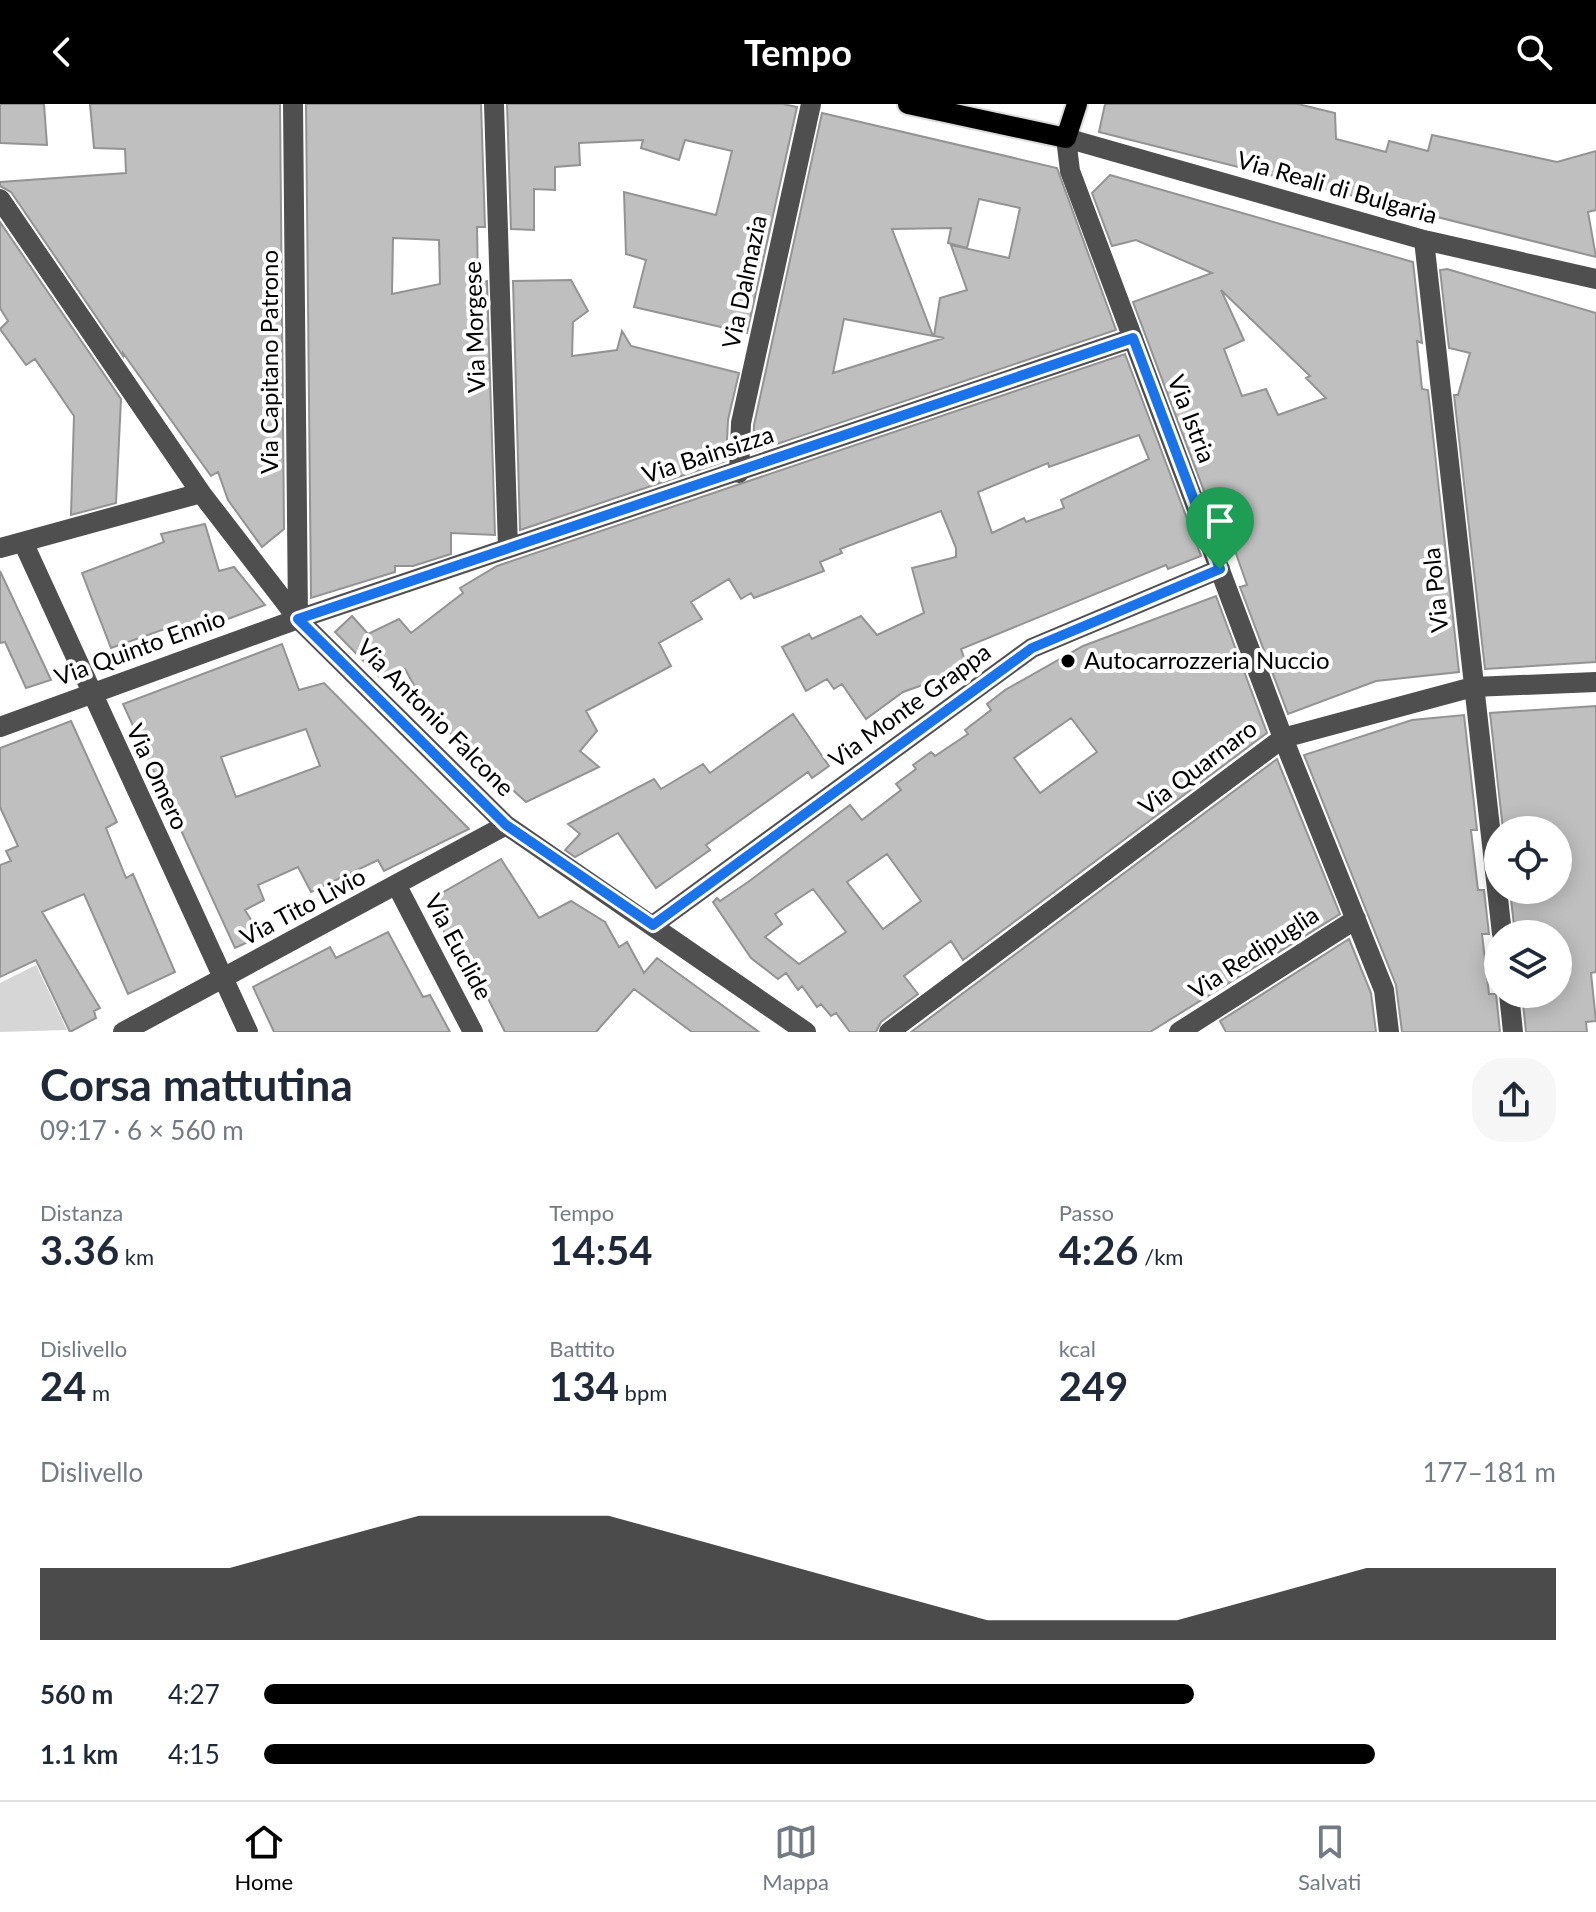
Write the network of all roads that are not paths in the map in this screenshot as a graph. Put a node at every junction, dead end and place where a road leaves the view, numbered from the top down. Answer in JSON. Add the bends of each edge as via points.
{"nodes":[{"id":1,"x":293,"y":104,"type":"edge"},
{"id":2,"x":494,"y":104,"type":"edge"},
{"id":3,"x":811,"y":104,"type":"edge"},
{"id":4,"x":908,"y":104,"type":"edge"},
{"id":5,"x":1077,"y":104,"type":"edge"},
{"id":6,"x":1066,"y":138,"type":"junction"},
{"id":7,"x":0,"y":199,"type":"edge"},
{"id":8,"x":1424,"y":240,"type":"junction"},
{"id":9,"x":1596,"y":279,"type":"edge"},
{"id":10,"x":1133,"y":338,"type":"junction"},
{"id":11,"x":739,"y":473,"type":"junction"},
{"id":12,"x":201,"y":493,"type":"junction"},
{"id":13,"x":23,"y":542,"type":"junction"},
{"id":14,"x":0,"y":548,"type":"edge"},
{"id":15,"x":508,"y":548,"type":"junction"},
{"id":16,"x":1220,"y":569,"type":"junction"},
{"id":17,"x":298,"y":619,"type":"junction"},
{"id":18,"x":1596,"y":682,"type":"edge"},
{"id":19,"x":1473,"y":687,"type":"junction"},
{"id":20,"x":89,"y":693,"type":"junction"},
{"id":21,"x":0,"y":727,"type":"edge"},
{"id":22,"x":1283,"y":738,"type":"junction"},
{"id":23,"x":506,"y":825,"type":"junction"},
{"id":24,"x":397,"y":886,"type":"junction"},
{"id":25,"x":1356,"y":919,"type":"junction"},
{"id":26,"x":1500,"y":920,"type":"edge"},
{"id":27,"x":653,"y":925,"type":"junction"},
{"id":28,"x":223,"y":980,"type":"junction"},
{"id":29,"x":1510,"y":1008,"type":"edge"},
{"id":30,"x":123,"y":1032,"type":"edge"},
{"id":31,"x":248,"y":1032,"type":"edge"},
{"id":32,"x":473,"y":1032,"type":"edge"},
{"id":33,"x":806,"y":1032,"type":"edge"},
{"id":34,"x":889,"y":1032,"type":"edge"},
{"id":35,"x":1179,"y":1032,"type":"edge"},
{"id":36,"x":1389,"y":1032,"type":"edge"},
{"id":37,"x":1513,"y":1032,"type":"edge"}],
"edges":[{"from":1,"to":17,"type":"street","name":"Via Capitano Patrono"},
{"from":2,"to":15,"type":"street","name":"Via Morgese"},
{"from":3,"to":11,"type":"street","name":"Via Dalmazia","via":[[741,423]]},
{"from":4,"to":6,"type":"main road"},
{"from":5,"to":6,"type":"main road"},
{"from":6,"to":8,"type":"street","name":"Via Reali di Bulgaria"},
{"from":6,"to":10,"type":"street","name":"Via Istria","via":[[1070,171]]},
{"from":7,"to":12,"type":"street","name":"Via Antonio Falcone"},
{"from":8,"to":9,"type":"street","name":"Via Reali di Bulgaria"},
{"from":8,"to":19,"type":"street","name":"Via Pola"},
{"from":10,"to":11,"type":"street","name":"Via Bainsizza"},
{"from":10,"to":16,"type":"street","name":"Via Istria"},
{"from":11,"to":15,"type":"street","name":"Via Bainsizza"},
{"from":12,"to":13,"type":"street"},
{"from":12,"to":17,"type":"street","name":"Via Antonio Falcone"},
{"from":13,"to":14,"type":"street"},
{"from":13,"to":20,"type":"street","name":"Via Omero"},
{"from":15,"to":17,"type":"street","name":"Via Bainsizza"},
{"from":16,"to":22,"type":"street","name":"Via Istria"},
{"from":16,"to":27,"type":"street","name":"Via Monte Grappa","via":[[1032,648]]},
{"from":17,"to":20,"type":"street","name":"Via Quinto Ennio"},
{"from":17,"to":23,"type":"street","name":"Via Antonio Falcone"},
{"from":18,"to":19,"type":"street","name":"Via Quarnaro"},
{"from":19,"to":22,"type":"street","name":"Via Quarnaro"},
{"from":19,"to":26,"type":"street","name":"Via Pola"},
{"from":20,"to":21,"type":"street","name":"Via Quinto Ennio"},
{"from":20,"to":28,"type":"street","name":"Via Omero"},
{"from":22,"to":25,"type":"street","name":"Via Istria"},
{"from":22,"to":34,"type":"street","name":"Via Quarnaro"},
{"from":23,"to":24,"type":"street","name":"Via Tito Livio"},
{"from":23,"to":27,"type":"street","name":"Via Antonio Falcone"},
{"from":24,"to":28,"type":"street","name":"Via Tito Livio"},
{"from":24,"to":32,"type":"street","name":"Via Euclide"},
{"from":25,"to":35,"type":"street","name":"Via Redipuglia"},
{"from":25,"to":36,"type":"street","name":"Via Istria","via":[[1384,990]]},
{"from":27,"to":33,"type":"street","name":"Via Antonio Falcone"},
{"from":28,"to":30,"type":"street","name":"Via Tito Livio"},
{"from":28,"to":31,"type":"street","name":"Via Omero"},
{"from":29,"to":37,"type":"street"}]}
